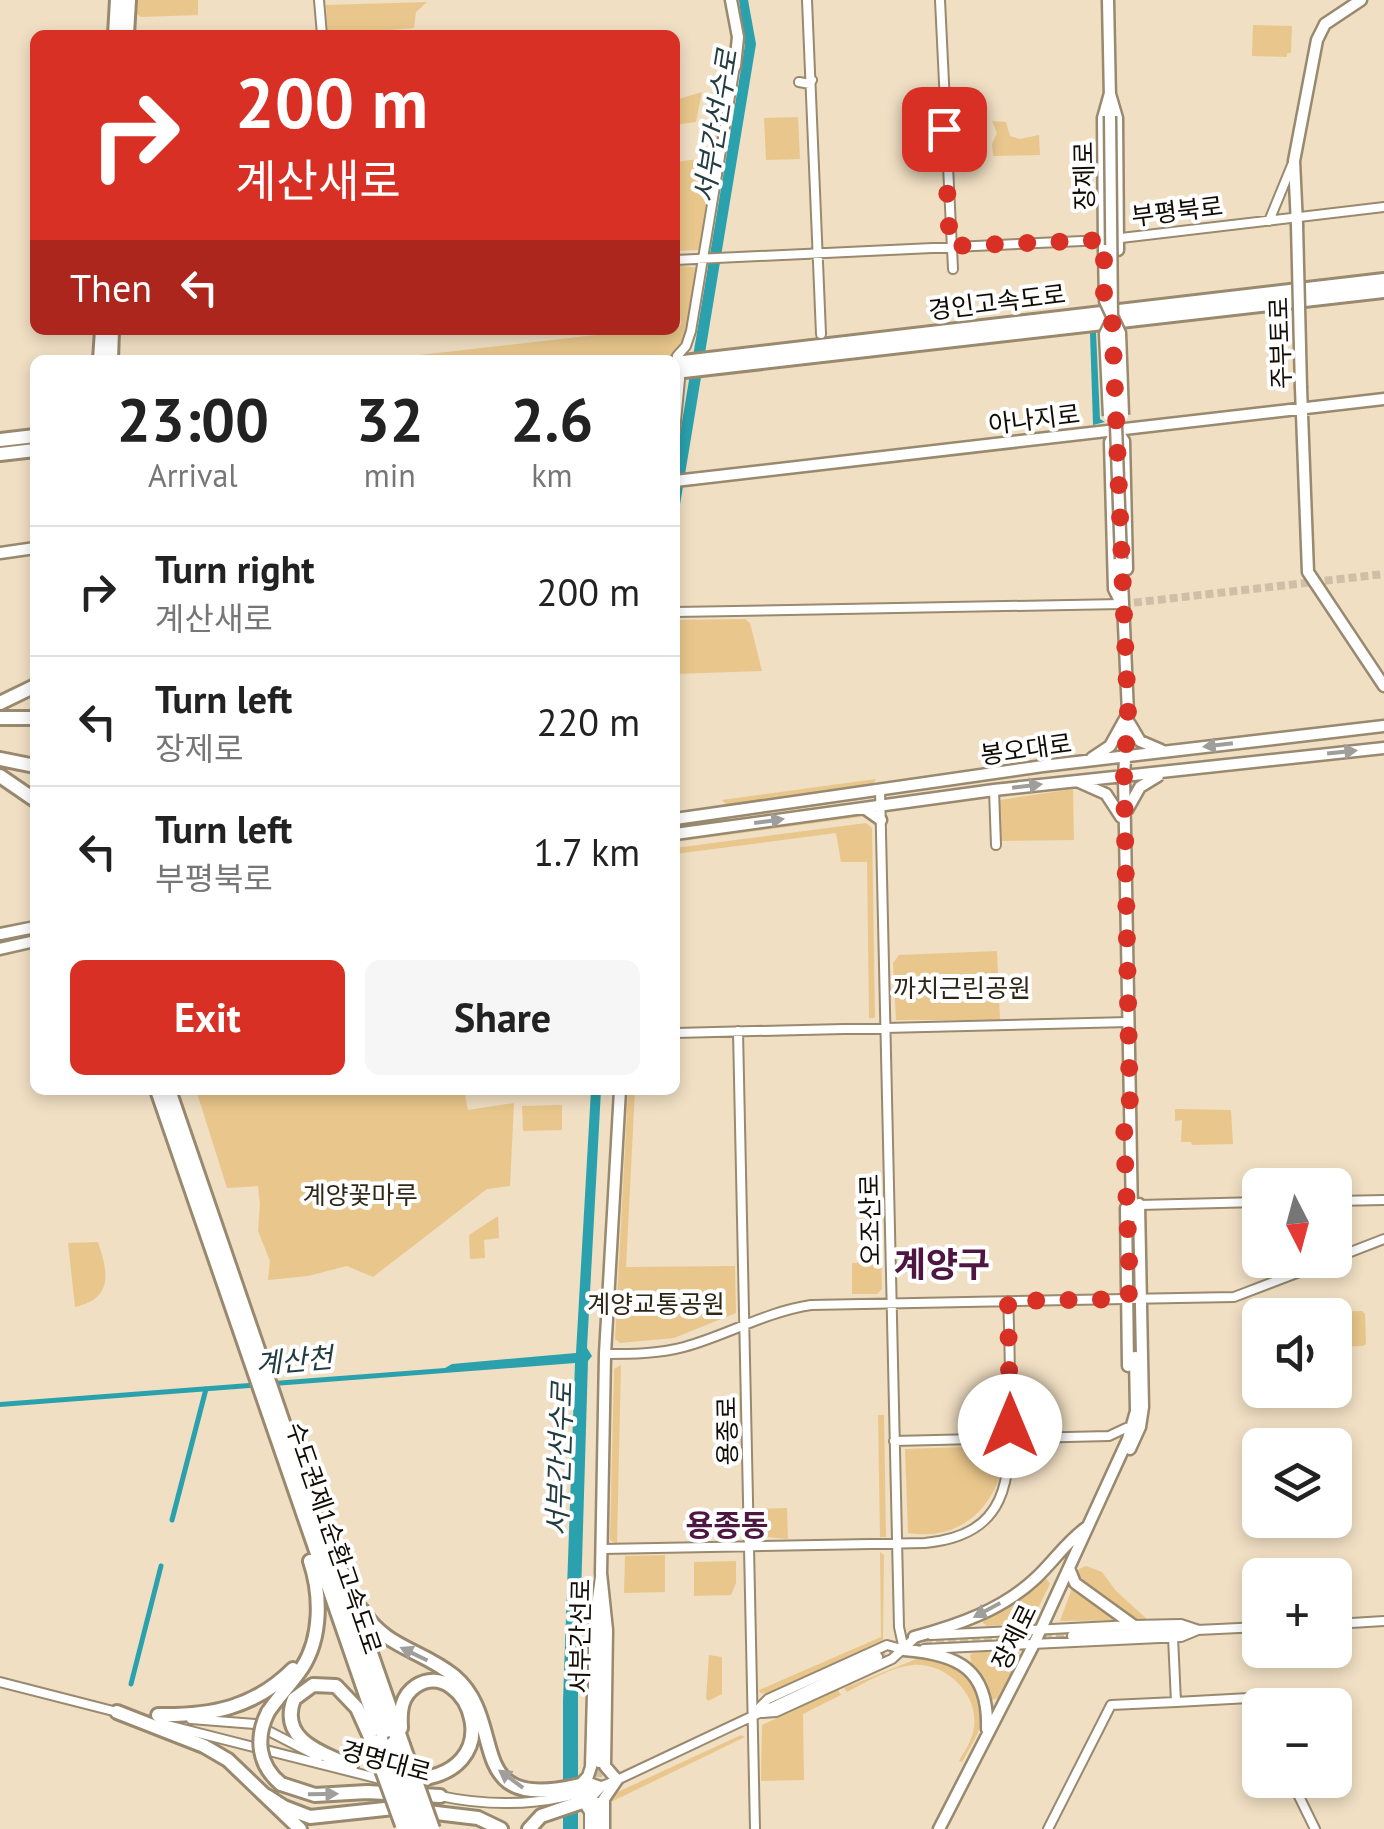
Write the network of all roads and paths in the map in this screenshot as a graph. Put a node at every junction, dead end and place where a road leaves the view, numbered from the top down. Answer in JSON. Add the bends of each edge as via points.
{"nodes":[{"id":1,"x":123,"y":0,"type":"edge"},
{"id":2,"x":319,"y":0,"type":"edge"},
{"id":3,"x":731,"y":0,"type":"edge"},
{"id":4,"x":808,"y":0,"type":"edge"},
{"id":5,"x":940,"y":0,"type":"edge"},
{"id":6,"x":1108,"y":0,"type":"edge"},
{"id":7,"x":1360,"y":0,"type":"edge"},
{"id":8,"x":121,"y":30,"type":"edge"},
{"id":9,"x":322,"y":30,"type":"edge"},
{"id":10,"x":735,"y":66,"type":"joint"},
{"id":11,"x":812,"y":80,"type":"junction"},
{"id":12,"x":799,"y":82,"type":"dead end"},
{"id":13,"x":1110,"y":93,"type":"junction"},
{"id":14,"x":824,"y":107,"type":"dead end"},
{"id":15,"x":812,"y":112,"type":"junction"},
{"id":16,"x":1294,"y":161,"type":"junction"},
{"id":17,"x":1384,"y":207,"type":"edge"},
{"id":18,"x":1269,"y":221,"type":"junction"},
{"id":19,"x":1296,"y":221,"type":"junction"},
{"id":20,"x":1118,"y":244,"type":"junction"},
{"id":21,"x":1104,"y":245,"type":"junction"},
{"id":22,"x":950,"y":246,"type":"junction"},
{"id":23,"x":818,"y":252,"type":"junction"},
{"id":24,"x":704,"y":259,"type":"junction"},
{"id":25,"x":680,"y":260,"type":"edge"},
{"id":26,"x":953,"y":269,"type":"dead end"},
{"id":27,"x":1384,"y":280,"type":"edge"},
{"id":28,"x":1384,"y":291,"type":"edge"},
{"id":29,"x":1097,"y":320,"type":"junction"},
{"id":30,"x":821,"y":334,"type":"dead end"},
{"id":31,"x":680,"y":364,"type":"edge"},
{"id":32,"x":680,"y":367,"type":"edge"},
{"id":33,"x":1384,"y":400,"type":"edge"},
{"id":34,"x":1302,"y":409,"type":"junction"},
{"id":35,"x":1116,"y":430,"type":"junction"},
{"id":36,"x":30,"y":437,"type":"edge"},
{"id":37,"x":0,"y":440,"type":"edge"},
{"id":38,"x":30,"y":451,"type":"edge"},
{"id":39,"x":0,"y":454,"type":"edge"},
{"id":40,"x":680,"y":481,"type":"edge"},
{"id":41,"x":30,"y":549,"type":"edge"},
{"id":42,"x":0,"y":553,"type":"edge"},
{"id":43,"x":1122,"y":604,"type":"junction"},
{"id":44,"x":680,"y":612,"type":"edge"},
{"id":45,"x":1384,"y":686,"type":"edge"},
{"id":46,"x":30,"y":689,"type":"edge"},
{"id":47,"x":0,"y":704,"type":"edge"},
{"id":48,"x":1128,"y":713,"type":"junction"},
{"id":49,"x":0,"y":718,"type":"edge"},
{"id":50,"x":30,"y":718,"type":"edge"},
{"id":51,"x":1384,"y":726,"type":"edge"},
{"id":52,"x":1295,"y":735,"type":"junction"},
{"id":53,"x":1254,"y":741,"type":"junction"},
{"id":54,"x":1384,"y":748,"type":"edge"},
{"id":55,"x":1169,"y":751,"type":"junction"},
{"id":56,"x":1125,"y":756,"type":"junction"},
{"id":57,"x":1291,"y":758,"type":"junction"},
{"id":58,"x":0,"y":759,"type":"edge"},
{"id":59,"x":1089,"y":760,"type":"junction"},
{"id":60,"x":1256,"y":762,"type":"junction"},
{"id":61,"x":30,"y":765,"type":"edge"},
{"id":62,"x":1175,"y":770,"type":"junction"},
{"id":63,"x":0,"y":776,"type":"edge"},
{"id":64,"x":1124,"y":776,"type":"junction"},
{"id":65,"x":1073,"y":780,"type":"junction"},
{"id":66,"x":907,"y":786,"type":"junction"},
{"id":67,"x":880,"y":789,"type":"junction"},
{"id":68,"x":994,"y":790,"type":"junction"},
{"id":69,"x":854,"y":793,"type":"junction"},
{"id":70,"x":30,"y":797,"type":"edge"},
{"id":71,"x":910,"y":802,"type":"junction"},
{"id":72,"x":896,"y":804,"type":"junction"},
{"id":73,"x":880,"y":806,"type":"junction"},
{"id":74,"x":857,"y":808,"type":"junction"},
{"id":75,"x":680,"y":818,"type":"edge"},
{"id":76,"x":880,"y":820,"type":"junction"},
{"id":77,"x":1124,"y":826,"type":"junction"},
{"id":78,"x":680,"y":833,"type":"edge"},
{"id":79,"x":996,"y":845,"type":"dead end"},
{"id":80,"x":30,"y":928,"type":"edge"},
{"id":81,"x":0,"y":934,"type":"edge"},
{"id":82,"x":30,"y":943,"type":"edge"},
{"id":83,"x":0,"y":949,"type":"edge"},
{"id":84,"x":1128,"y":1022,"type":"junction"},
{"id":85,"x":886,"y":1028,"type":"junction"},
{"id":86,"x":738,"y":1031,"type":"junction"},
{"id":87,"x":680,"y":1033,"type":"edge"},
{"id":88,"x":159,"y":1095,"type":"edge"},
{"id":89,"x":173,"y":1095,"type":"edge"},
{"id":90,"x":620,"y":1095,"type":"edge"},
{"id":91,"x":1130,"y":1112,"type":"junction"},
{"id":92,"x":1384,"y":1200,"type":"edge"},
{"id":93,"x":1352,"y":1201,"type":"edge"},
{"id":94,"x":1242,"y":1202,"type":"edge"},
{"id":95,"x":1139,"y":1205,"type":"junction"},
{"id":96,"x":1132,"y":1216,"type":"tunnel mouth"},
{"id":97,"x":1133,"y":1230,"type":"junction"},
{"id":98,"x":1384,"y":1239,"type":"edge"},
{"id":99,"x":1352,"y":1252,"type":"edge"},
{"id":100,"x":1284,"y":1278,"type":"edge"},
{"id":101,"x":1134,"y":1299,"type":"junction"},
{"id":102,"x":1008,"y":1301,"type":"junction"},
{"id":103,"x":892,"y":1303,"type":"junction"},
{"id":104,"x":744,"y":1323,"type":"junction"},
{"id":105,"x":248,"y":1340,"type":"junction"},
{"id":106,"x":1128,"y":1346,"type":"junction"},
{"id":107,"x":605,"y":1354,"type":"junction"},
{"id":108,"x":1139,"y":1357,"type":"junction"},
{"id":109,"x":267,"y":1394,"type":"junction"},
{"id":110,"x":1126,"y":1428,"type":"junction"},
{"id":111,"x":287,"y":1433,"type":"junction"},
{"id":112,"x":1109,"y":1436,"type":"junction"},
{"id":113,"x":1010,"y":1438,"type":"junction"},
{"id":114,"x":894,"y":1441,"type":"junction"},
{"id":115,"x":1120,"y":1445,"type":"junction"},
{"id":116,"x":1118,"y":1460,"type":"junction"},
{"id":117,"x":299,"y":1504,"type":"junction"},
{"id":118,"x":1088,"y":1526,"type":"junction"},
{"id":119,"x":896,"y":1544,"type":"junction"},
{"id":120,"x":749,"y":1546,"type":"junction"},
{"id":121,"x":602,"y":1550,"type":"junction"},
{"id":122,"x":1069,"y":1568,"type":"junction"},
{"id":123,"x":600,"y":1573,"type":"junction"},
{"id":124,"x":352,"y":1595,"type":"junction"},
{"id":125,"x":1384,"y":1621,"type":"edge"},
{"id":126,"x":1352,"y":1623,"type":"edge"},
{"id":127,"x":1133,"y":1625,"type":"junction"},
{"id":128,"x":1242,"y":1628,"type":"edge"},
{"id":129,"x":1040,"y":1630,"type":"junction"},
{"id":130,"x":1199,"y":1630,"type":"junction"},
{"id":131,"x":315,"y":1633,"type":"junction"},
{"id":132,"x":914,"y":1636,"type":"junction"},
{"id":133,"x":1072,"y":1636,"type":"junction"},
{"id":134,"x":1173,"y":1637,"type":"junction"},
{"id":135,"x":1034,"y":1644,"type":"junction"},
{"id":136,"x":904,"y":1650,"type":"junction"},
{"id":137,"x":877,"y":1657,"type":"junction"},
{"id":138,"x":1,"y":1682,"type":"edge"},
{"id":139,"x":593,"y":1694,"type":"joint"},
{"id":140,"x":1242,"y":1698,"type":"edge"},
{"id":141,"x":1176,"y":1702,"type":"junction"},
{"id":142,"x":117,"y":1712,"type":"junction"},
{"id":143,"x":753,"y":1714,"type":"junction"},
{"id":144,"x":158,"y":1715,"type":"junction"},
{"id":145,"x":987,"y":1736,"type":"junction"},
{"id":146,"x":387,"y":1741,"type":"junction"},
{"id":147,"x":598,"y":1765,"type":"junction"},
{"id":148,"x":351,"y":1766,"type":"junction"},
{"id":149,"x":379,"y":1779,"type":"junction"},
{"id":150,"x":616,"y":1780,"type":"junction"},
{"id":151,"x":600,"y":1787,"type":"junction"},
{"id":152,"x":267,"y":1796,"type":"junction"},
{"id":153,"x":440,"y":1796,"type":"junction"},
{"id":154,"x":562,"y":1798,"type":"junction"},
{"id":155,"x":1299,"y":1798,"type":"edge"},
{"id":156,"x":588,"y":1802,"type":"junction"},
{"id":157,"x":410,"y":1828,"type":"edge"},
{"id":158,"x":300,"y":1829,"type":"edge"},
{"id":159,"x":432,"y":1829,"type":"edge"},
{"id":160,"x":501,"y":1829,"type":"edge"},
{"id":161,"x":529,"y":1829,"type":"edge"},
{"id":162,"x":592,"y":1829,"type":"edge"},
{"id":163,"x":604,"y":1829,"type":"edge"},
{"id":164,"x":756,"y":1829,"type":"edge"},
{"id":165,"x":939,"y":1829,"type":"edge"},
{"id":166,"x":1048,"y":1829,"type":"edge"},
{"id":167,"x":1315,"y":1829,"type":"edge"}],
"edges":[{"from":1,"to":8,"type":"highway"},
{"from":2,"to":9,"type":"street"},
{"from":3,"to":10,"type":"main road"},
{"from":4,"to":11,"type":"street"},
{"from":5,"to":22,"type":"street"},
{"from":6,"to":13,"type":"main road","name":"장제로"},
{"from":7,"to":16,"type":"main road","name":"주부토로","via":[[1319,33]]},
{"from":10,"to":24,"type":"street"},
{"from":11,"to":12,"type":"street"},
{"from":11,"to":15,"type":"street"},
{"from":13,"to":20,"type":"main road","name":"장제로","via":[[1117,118]]},
{"from":13,"to":21,"type":"main road","name":"장제로","via":[[1103,118]]},
{"from":13,"to":29,"type":"main road","name":"장제로","bridge":true},
{"from":14,"to":15,"type":"street"},
{"from":15,"to":23,"type":"street"},
{"from":16,"to":18,"type":"street"},
{"from":16,"to":19,"type":"main road","name":"주부토로"},
{"from":17,"to":19,"type":"street","name":"부평북로"},
{"from":18,"to":19,"type":"street","name":"부평북로"},
{"from":18,"to":20,"type":"street","name":"부평북로"},
{"from":19,"to":34,"type":"main road","name":"주부토로","bridge":true},
{"from":20,"to":21,"type":"street","name":"부평북로"},
{"from":20,"to":29,"type":"main road","name":"장제로","bridge":true,"via":[[1118,300]]},
{"from":21,"to":22,"type":"street","name":"부평북로"},
{"from":21,"to":29,"type":"main road","name":"장제로","bridge":true,"via":[[1104,302]]},
{"from":22,"to":23,"type":"street","name":"부평북로"},
{"from":22,"to":26,"type":"street"},
{"from":23,"to":24,"type":"street","name":"부평북로"},
{"from":23,"to":30,"type":"street"},
{"from":24,"to":25,"type":"street","name":"부평북로"},
{"from":24,"to":31,"type":"street"},
{"from":27,"to":29,"type":"highway","name":"경인고속도로"},
{"from":28,"to":29,"type":"highway","name":"경인고속도로"},
{"from":29,"to":32,"type":"highway","name":"경인고속도로"},
{"from":29,"to":35,"type":"main road","name":"장제로","bridge":true,"via":[[1105,334],[1109,416]]},
{"from":29,"to":35,"type":"main road","name":"장제로","bridge":true,"via":[[1120,334],[1123,415]]},
{"from":29,"to":43,"type":"main road","name":"장제로","bridge":true},
{"from":33,"to":34,"type":"main road","name":"아나지로"},
{"from":34,"to":35,"type":"main road","name":"아나지로"},
{"from":34,"to":45,"type":"main road","name":"주부토로","via":[[1308,572]]},
{"from":35,"to":40,"type":"main road","name":"아나지로"},
{"from":35,"to":43,"type":"main road","name":"장제로","via":[[1124,441],[1128,588]]},
{"from":36,"to":37,"type":"highway"},
{"from":38,"to":39,"type":"highway"},
{"from":41,"to":42,"type":"main road"},
{"from":43,"to":44,"type":"street"},
{"from":43,"to":48,"type":"main road","name":"장제로"},
{"from":46,"to":47,"type":"highway"},
{"from":48,"to":55,"type":"main road","via":[[1140,741]]},
{"from":48,"to":56,"type":"main road","name":"장제로"},
{"from":48,"to":59,"type":"main road","via":[[1110,746]]},
{"from":49,"to":50,"type":"highway"},
{"from":51,"to":52,"type":"main road","name":"봉오대로"},
{"from":52,"to":53,"type":"main road","name":"봉오대로"},
{"from":52,"to":57,"type":"street","via":[[1283,746]]},
{"from":53,"to":55,"type":"main road","name":"봉오대로","one_way":true},
{"from":53,"to":60,"type":"street","via":[[1267,750]]},
{"from":57,"to":54,"type":"main road","name":"봉오대로","one_way":true},
{"from":55,"to":56,"type":"main road","name":"봉오대로"},
{"from":56,"to":59,"type":"main road","name":"봉오대로"},
{"from":56,"to":64,"type":"main road","name":"장제로"},
{"from":57,"to":60,"type":"main road","name":"봉오대로"},
{"from":58,"to":61,"type":"highway"},
{"from":59,"to":66,"type":"main road","name":"봉오대로"},
{"from":60,"to":62,"type":"main road","name":"봉오대로"},
{"from":62,"to":64,"type":"main road","name":"봉오대로"},
{"from":62,"to":77,"type":"main road","via":[[1140,787]]},
{"from":63,"to":70,"type":"highway"},
{"from":64,"to":65,"type":"main road","name":"봉오대로"},
{"from":64,"to":77,"type":"main road","name":"장제로"},
{"from":68,"to":65,"type":"main road","name":"봉오대로","one_way":true},
{"from":65,"to":77,"type":"main road","via":[[1106,794]]},
{"from":66,"to":67,"type":"main road","name":"봉오대로"},
{"from":66,"to":71,"type":"main road"},
{"from":67,"to":69,"type":"main road","name":"봉오대로"},
{"from":67,"to":73,"type":"street","name":"오조산로"},
{"from":68,"to":71,"type":"main road","name":"봉오대로"},
{"from":68,"to":79,"type":"street"},
{"from":69,"to":74,"type":"main road"},
{"from":69,"to":75,"type":"main road","name":"봉오대로"},
{"from":71,"to":72,"type":"main road","name":"봉오대로"},
{"from":72,"to":73,"type":"main road","name":"봉오대로"},
{"from":72,"to":76,"type":"street"},
{"from":73,"to":74,"type":"main road","name":"봉오대로"},
{"from":73,"to":76,"type":"street","name":"오조산로"},
{"from":74,"to":76,"type":"main road"},
{"from":78,"to":74,"type":"main road","name":"봉오대로","one_way":true},
{"from":76,"to":85,"type":"street","name":"오조산로"},
{"from":77,"to":84,"type":"main road","name":"장제로"},
{"from":80,"to":81,"type":"main road"},
{"from":82,"to":83,"type":"main road"},
{"from":84,"to":85,"type":"street"},
{"from":84,"to":91,"type":"main road","name":"장제로"},
{"from":85,"to":86,"type":"street"},
{"from":85,"to":103,"type":"street","name":"오조산로"},
{"from":86,"to":87,"type":"street"},
{"from":86,"to":104,"type":"street","name":"용종로"},
{"from":88,"to":105,"type":"highway","name":"수도권제1순환고속도로"},
{"from":89,"to":105,"type":"highway","name":"수도권제1순환고속도로"},
{"from":90,"to":107,"type":"main road","name":"서부간선로"},
{"from":91,"to":95,"type":"main road","name":"장제로","via":[[1138,1134]]},
{"from":91,"to":96,"type":"main road","name":"장제로"},
{"from":91,"to":97,"type":"main road","name":"장제로","via":[[1124,1133]]},
{"from":92,"to":93,"type":"street"},
{"from":94,"to":95,"type":"street"},
{"from":95,"to":97,"type":"main road","name":"장제로"},
{"from":97,"to":101,"type":"main road","name":"장제로"},
{"from":98,"to":99,"type":"street"},
{"from":100,"to":101,"type":"street","via":[[1234,1297]]},
{"from":101,"to":102,"type":"street"},
{"from":101,"to":106,"type":"main road","name":"장제로"},
{"from":101,"to":108,"type":"main road","name":"장제로"},
{"from":102,"to":103,"type":"street"},
{"from":102,"to":113,"type":"street"},
{"from":103,"to":104,"type":"street","via":[[811,1305]]},
{"from":103,"to":114,"type":"street","name":"오조산로"},
{"from":104,"to":107,"type":"street","via":[[680,1348]]},
{"from":104,"to":120,"type":"street","name":"용종로"},
{"from":105,"to":109,"type":"highway","name":"수도권제1순환고속도로"},
{"from":106,"to":108,"type":"main road","via":[[1138,1344]]},
{"from":106,"to":110,"type":"main road","name":"장제로"},
{"from":107,"to":121,"type":"main road","name":"서부간선로"},
{"from":108,"to":116,"type":"main road","name":"장제로","via":[[1136,1411]]},
{"from":109,"to":111,"type":"highway","name":"수도권제1순환고속도로"},
{"from":109,"to":117,"type":"highway","name":"수도권제1순환고속도로"},
{"from":110,"to":112,"type":"street"},
{"from":110,"to":115,"type":"main road","name":"장제로"},
{"from":111,"to":124,"type":"highway"},
{"from":111,"to":146,"type":"highway","name":"수도권제1순환고속도로"},
{"from":112,"to":113,"type":"street"},
{"from":112,"to":115,"type":"street"},
{"from":113,"to":114,"type":"street"},
{"from":113,"to":119,"type":"street","via":[[1006,1487],[987,1517],[954,1538]]},
{"from":114,"to":119,"type":"street","name":"오조산로"},
{"from":115,"to":116,"type":"main road","name":"장제로"},
{"from":116,"to":118,"type":"main road","name":"장제로"},
{"from":117,"to":131,"type":"highway","via":[[317,1596]]},
{"from":117,"to":146,"type":"highway","name":"수도권제1순환고속도로"},
{"from":118,"to":122,"type":"main road","name":"장제로"},
{"from":118,"to":132,"type":"main road","one_way":true,"via":[[1010,1598],[962,1623]]},
{"from":119,"to":120,"type":"street"},
{"from":119,"to":136,"type":"street","name":"오조산로"},
{"from":120,"to":121,"type":"street"},
{"from":120,"to":143,"type":"street","name":"용종로"},
{"from":121,"to":123,"type":"main road","name":"서부간선로"},
{"from":122,"to":127,"type":"main road","via":[[1075,1583]]},
{"from":122,"to":129,"type":"main road","name":"장제로"},
{"from":123,"to":139,"type":"street"},
{"from":123,"to":147,"type":"main road","name":"서부간선로","via":[[607,1630]]},
{"from":124,"to":146,"type":"highway"},
{"from":154,"to":124,"type":"highway","one_way":true,"via":[[501,1775],[461,1683],[391,1642]]},
{"from":125,"to":126,"type":"street"},
{"from":127,"to":130,"type":"street"},
{"from":127,"to":133,"type":"street"},
{"from":128,"to":130,"type":"street"},
{"from":129,"to":132,"type":"street"},
{"from":129,"to":133,"type":"street"},
{"from":129,"to":135,"type":"main road","name":"장제로"},
{"from":130,"to":133,"type":"street"},
{"from":130,"to":134,"type":"street"},
{"from":131,"to":144,"type":"highway","via":[[286,1677],[246,1702],[210,1714]]},
{"from":131,"to":153,"type":"highway","one_way":true,"bridge":true,"via":[[304,1666],[261,1730],[267,1769],[281,1784],[315,1795]]},
{"from":132,"to":136,"type":"street"},
{"from":133,"to":134,"type":"street"},
{"from":133,"to":135,"type":"street"},
{"from":134,"to":141,"type":"street"},
{"from":135,"to":136,"type":"street"},
{"from":135,"to":145,"type":"main road","name":"장제로"},
{"from":136,"to":137,"type":"street"},
{"from":136,"to":137,"type":"street","via":[[887,1645]]},
{"from":136,"to":145,"type":"main road","via":[[941,1654],[967,1667],[988,1708]]},
{"from":137,"to":143,"type":"street","via":[[768,1699]]},
{"from":137,"to":143,"type":"street","via":[[776,1712]]},
{"from":138,"to":142,"type":"street","name":"경명대로"},
{"from":139,"to":147,"type":"main road"},
{"from":140,"to":141,"type":"street"},
{"from":141,"to":166,"type":"street","via":[[1111,1705]]},
{"from":142,"to":144,"type":"street"},
{"from":142,"to":149,"type":"street","name":"경명대로"},
{"from":142,"to":152,"type":"highway","via":[[204,1746]]},
{"from":143,"to":150,"type":"street"},
{"from":143,"to":164,"type":"street","name":"용종로"},
{"from":144,"to":148,"type":"street","via":[[243,1722]]},
{"from":145,"to":165,"type":"main road","name":"장제로"},
{"from":146,"to":148,"type":"highway","via":[[336,1686],[312,1685],[294,1700],[293,1730],[312,1748]]},
{"from":146,"to":149,"type":"highway","via":[[410,1691],[426,1681],[444,1681],[468,1707],[472,1727],[459,1765],[436,1777]]},
{"from":146,"to":157,"type":"highway","name":"수도권제1순환고속도로","bridge":true},
{"from":146,"to":157,"type":"highway","bridge":true},
{"from":146,"to":159,"type":"highway","bridge":true},
{"from":147,"to":150,"type":"main road"},
{"from":147,"to":156,"type":"main road","via":[[588,1776]]},
{"from":148,"to":149,"type":"street"},
{"from":149,"to":153,"type":"street","name":"경명대로"},
{"from":150,"to":151,"type":"street"},
{"from":150,"to":156,"type":"main road","via":[[604,1799]]},
{"from":151,"to":156,"type":"main road"},
{"from":151,"to":156,"type":"main road","via":[[589,1783]]},
{"from":152,"to":158,"type":"highway"},
{"from":152,"to":160,"type":"highway","via":[[310,1816],[394,1808],[478,1818]]},
{"from":153,"to":154,"type":"street","name":"경명대로","via":[[521,1804]]},
{"from":154,"to":156,"type":"highway"},
{"from":154,"to":161,"type":"highway"},
{"from":155,"to":167,"type":"street"},
{"from":156,"to":162,"type":"street"},
{"from":156,"to":163,"type":"main road"}]}
